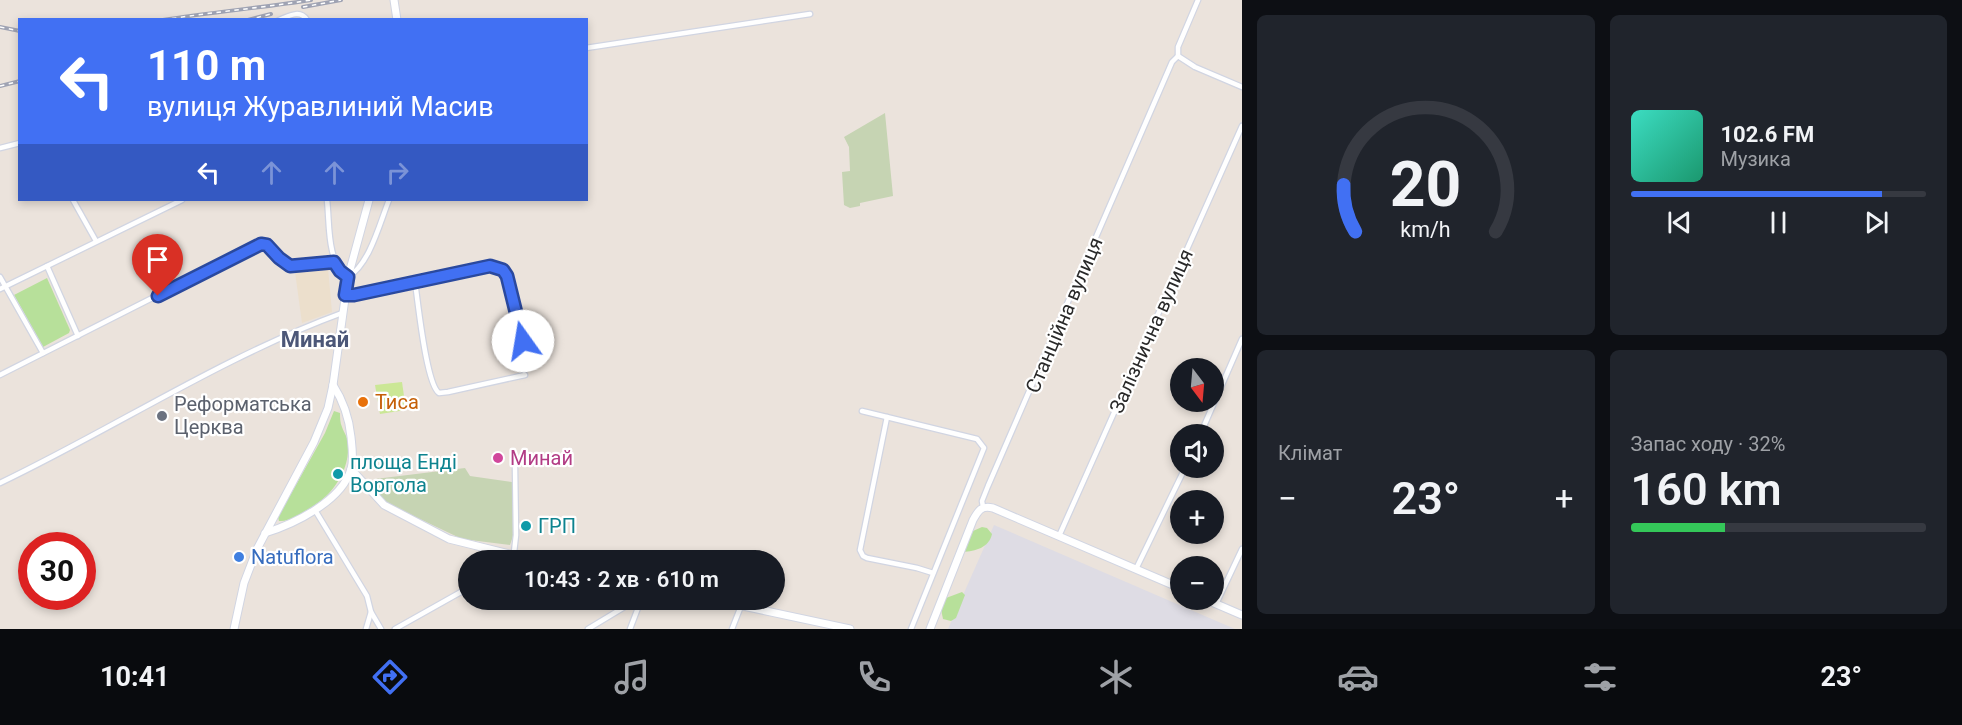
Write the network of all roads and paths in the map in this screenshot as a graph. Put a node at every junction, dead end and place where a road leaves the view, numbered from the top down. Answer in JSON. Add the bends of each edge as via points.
{"nodes":[{"id":1,"x":1198,"y":0,"type":"edge"},
{"id":2,"x":395,"y":3,"type":"edge"},
{"id":3,"x":810,"y":14,"type":"dead end"},
{"id":4,"x":284,"y":18,"type":"edge"},
{"id":5,"x":306,"y":18,"type":"edge"},
{"id":6,"x":397,"y":18,"type":"edge"},
{"id":7,"x":588,"y":48,"type":"edge"},
{"id":8,"x":1178,"y":56,"type":"junction"},
{"id":9,"x":1242,"y":87,"type":"edge"},
{"id":10,"x":1242,"y":126,"type":"edge"},
{"id":11,"x":18,"y":144,"type":"edge"},
{"id":12,"x":0,"y":148,"type":"edge"},
{"id":13,"x":74,"y":201,"type":"edge"},
{"id":14,"x":180,"y":201,"type":"edge"},
{"id":15,"x":327,"y":201,"type":"edge"},
{"id":16,"x":369,"y":201,"type":"edge"},
{"id":17,"x":389,"y":201,"type":"edge"},
{"id":18,"x":96,"y":241,"type":"junction"},
{"id":19,"x":334,"y":262,"type":"junction"},
{"id":20,"x":47,"y":266,"type":"junction"},
{"id":21,"x":0,"y":277,"type":"edge"},
{"id":22,"x":348,"y":277,"type":"junction"},
{"id":23,"x":415,"y":282,"type":"junction"},
{"id":24,"x":3,"y":288,"type":"edge"},
{"id":25,"x":345,"y":295,"type":"junction"},
{"id":26,"x":342,"y":313,"type":"junction"},
{"id":27,"x":78,"y":336,"type":"junction"},
{"id":28,"x":1242,"y":339,"type":"edge"},
{"id":29,"x":523,"y":341,"type":"dead end"},
{"id":30,"x":43,"y":353,"type":"junction"},
{"id":31,"x":0,"y":375,"type":"edge"},
{"id":32,"x":525,"y":375,"type":"dead end"},
{"id":33,"x":333,"y":385,"type":"junction"},
{"id":34,"x":862,"y":411,"type":"dead end"},
{"id":35,"x":887,"y":417,"type":"junction"},
{"id":36,"x":1205,"y":424,"type":"edge"},
{"id":37,"x":515,"y":467,"type":"dead end"},
{"id":38,"x":351,"y":469,"type":"junction"},
{"id":39,"x":1180,"y":478,"type":"edge"},
{"id":40,"x":0,"y":483,"type":"edge"},
{"id":41,"x":984,"y":507,"type":"junction"},
{"id":42,"x":315,"y":510,"type":"junction"},
{"id":43,"x":265,"y":534,"type":"junction"},
{"id":44,"x":1059,"y":536,"type":"junction"},
{"id":45,"x":1242,"y":549,"type":"edge"},
{"id":46,"x":487,"y":550,"type":"edge"},
{"id":47,"x":515,"y":550,"type":"edge"},
{"id":48,"x":1136,"y":569,"type":"junction"},
{"id":49,"x":933,"y":573,"type":"junction"},
{"id":50,"x":1170,"y":584,"type":"edge"},
{"id":51,"x":1224,"y":587,"type":"edge"},
{"id":52,"x":458,"y":594,"type":"edge"},
{"id":53,"x":1224,"y":607,"type":"edge"},
{"id":54,"x":619,"y":610,"type":"edge"},
{"id":55,"x":637,"y":610,"type":"edge"},
{"id":56,"x":739,"y":610,"type":"edge"},
{"id":57,"x":760,"y":610,"type":"edge"},
{"id":58,"x":371,"y":612,"type":"junction"},
{"id":59,"x":1242,"y":615,"type":"edge"},
{"id":60,"x":845,"y":628,"type":"edge"},
{"id":61,"x":234,"y":629,"type":"edge"},
{"id":62,"x":366,"y":629,"type":"edge"},
{"id":63,"x":381,"y":629,"type":"edge"},
{"id":64,"x":395,"y":629,"type":"edge"},
{"id":65,"x":588,"y":629,"type":"edge"},
{"id":66,"x":630,"y":629,"type":"edge"},
{"id":67,"x":732,"y":629,"type":"edge"},
{"id":68,"x":911,"y":629,"type":"edge"},
{"id":69,"x":930,"y":629,"type":"edge"}],
"edges":[{"from":1,"to":8,"type":"street","name":"Станційна вулиця","via":[[1178,47]]},
{"from":2,"to":6,"type":"street"},
{"from":3,"to":7,"type":"street"},
{"from":4,"to":5,"type":"street","via":[[298,13]]},
{"from":8,"to":9,"type":"street"},
{"from":8,"to":41,"type":"street","name":"Станційна вулиця","via":[[1172,62],[1056,328],[982,501]]},
{"from":10,"to":44,"type":"street","name":"Залізнична вулиця"},
{"from":11,"to":12,"type":"street"},
{"from":13,"to":18,"type":"street"},
{"from":14,"to":18,"type":"street"},
{"from":15,"to":19,"type":"street"},
{"from":16,"to":22,"type":"street"},
{"from":17,"to":22,"type":"street","via":[[360,268]]},
{"from":18,"to":20,"type":"street"},
{"from":19,"to":22,"type":"street"},
{"from":19,"to":27,"type":"street","via":[[290,266],[261,244]]},
{"from":20,"to":24,"type":"street"},
{"from":20,"to":27,"type":"street"},
{"from":21,"to":24,"type":"street"},
{"from":22,"to":25,"type":"street"},
{"from":23,"to":25,"type":"street"},
{"from":23,"to":29,"type":"street","via":[[490,266],[503,270]]},
{"from":23,"to":32,"type":"street","via":[[435,390],[448,392]]},
{"from":24,"to":30,"type":"street"},
{"from":25,"to":26,"type":"street"},
{"from":26,"to":33,"type":"street"},
{"from":26,"to":40,"type":"street","via":[[187,384]]},
{"from":27,"to":30,"type":"street"},
{"from":28,"to":36,"type":"street"},
{"from":30,"to":31,"type":"street"},
{"from":33,"to":38,"type":"street","via":[[350,423]]},
{"from":33,"to":43,"type":"street","via":[[320,430]]},
{"from":34,"to":35,"type":"street"},
{"from":35,"to":49,"type":"street","via":[[860,550],[867,558]]},
{"from":35,"to":49,"type":"street","via":[[977,440],[984,448]]},
{"from":37,"to":47,"type":"street"},
{"from":38,"to":42,"type":"street","via":[[344,483]]},
{"from":38,"to":46,"type":"street","via":[[389,509],[449,539]]},
{"from":39,"to":48,"type":"street"},
{"from":41,"to":44,"type":"street"},
{"from":41,"to":69,"type":"street","name":"Станційна вулиця","via":[[973,520]]},
{"from":42,"to":43,"type":"street"},
{"from":42,"to":58,"type":"street","via":[[367,596]]},
{"from":43,"to":61,"type":"street","via":[[244,583]]},
{"from":44,"to":48,"type":"street"},
{"from":45,"to":51,"type":"street"},
{"from":48,"to":50,"type":"street"},
{"from":49,"to":68,"type":"street"},
{"from":52,"to":64,"type":"street"},
{"from":53,"to":59,"type":"street"},
{"from":54,"to":65,"type":"street"},
{"from":55,"to":66,"type":"street"},
{"from":56,"to":67,"type":"street"},
{"from":57,"to":60,"type":"street"},
{"from":58,"to":62,"type":"street"},
{"from":58,"to":63,"type":"street"}]}
